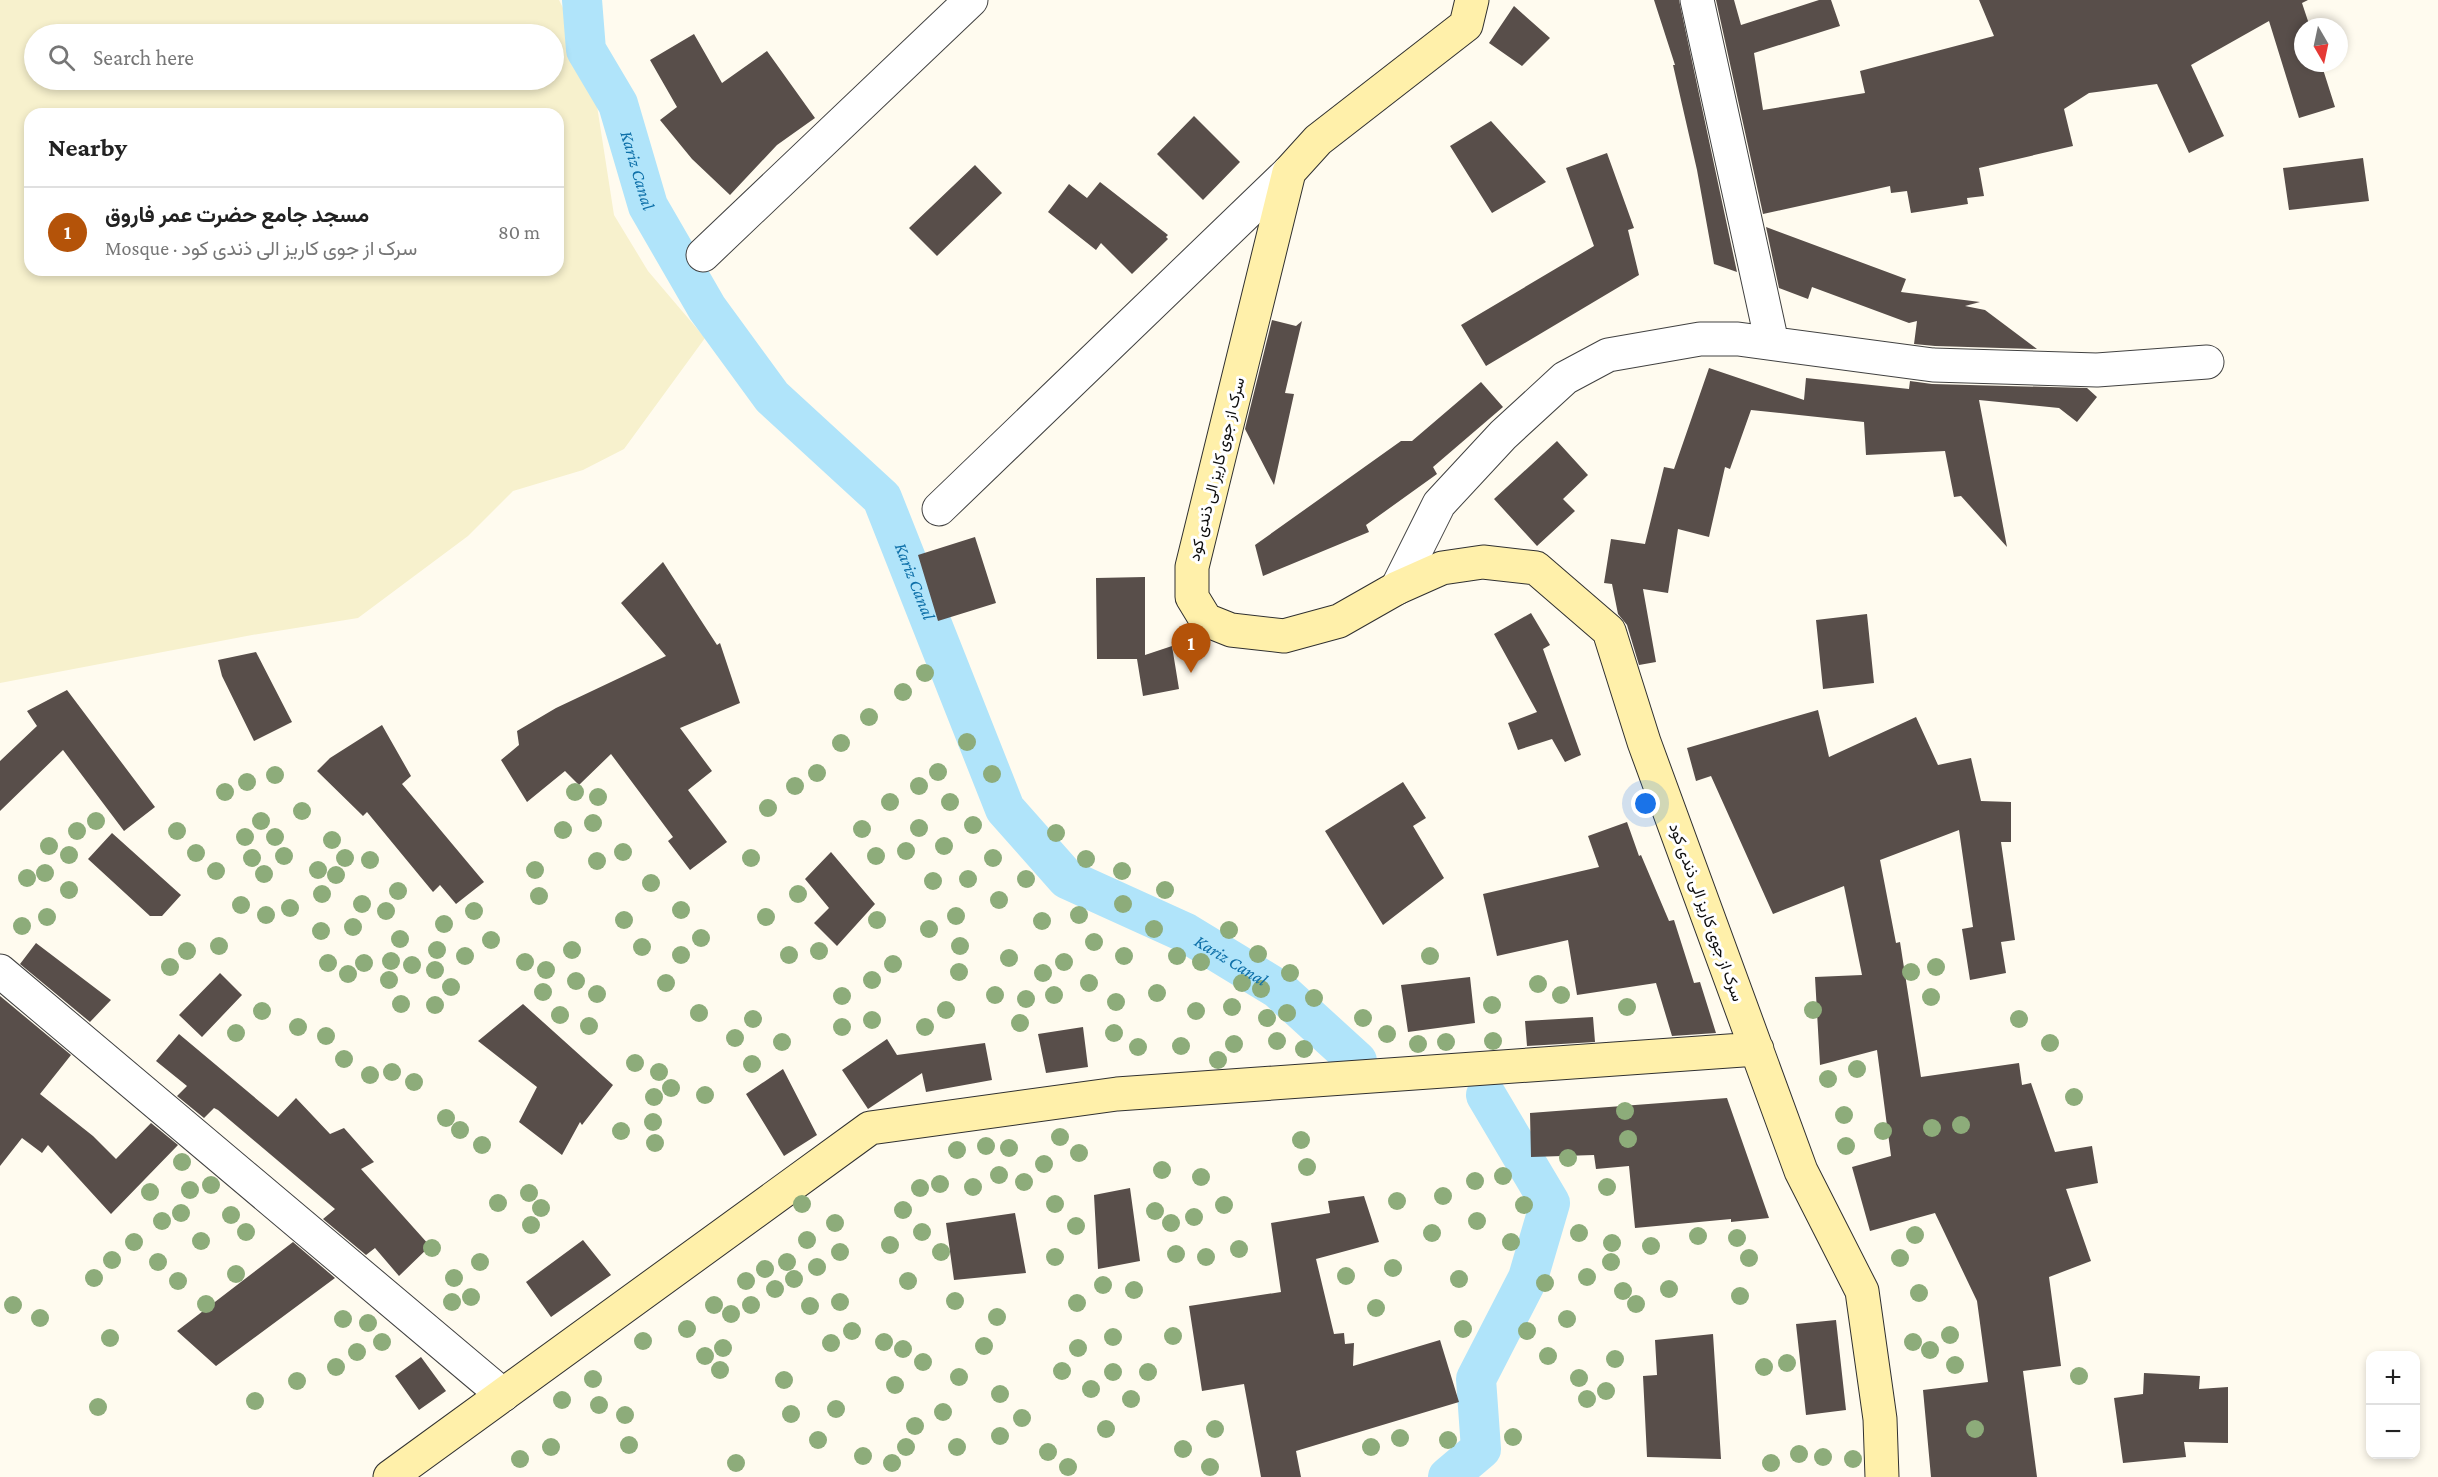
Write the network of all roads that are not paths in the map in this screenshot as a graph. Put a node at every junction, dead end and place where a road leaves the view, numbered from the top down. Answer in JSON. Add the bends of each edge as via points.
{"nodes":[{"id":1,"x":971,"y":0,"type":"edge"},
{"id":2,"x":1472,"y":0,"type":"edge"},
{"id":3,"x":1696,"y":0,"type":"edge"},
{"id":4,"x":1289,"y":172,"type":"junction"},
{"id":5,"x":703,"y":255,"type":"dead end"},
{"id":6,"x":1772,"y":344,"type":"junction"},
{"id":7,"x":2207,"y":362,"type":"dead end"},
{"id":8,"x":939,"y":509,"type":"dead end"},
{"id":9,"x":1397,"y":588,"type":"junction"},
{"id":10,"x":0,"y":971,"type":"edge"},
{"id":11,"x":1757,"y":1049,"type":"junction"},
{"id":12,"x":503,"y":1395,"type":"junction"},
{"id":13,"x":390,"y":1477,"type":"edge"},
{"id":14,"x":1882,"y":1477,"type":"edge"}],
"edges":[{"from":1,"to":5,"type":"street"},
{"from":2,"to":4,"type":"street","name":"سرک از جوی کاریز الی ذندی کود","via":[[1466,25],[1318,140]]},
{"from":3,"to":6,"type":"street"},
{"from":4,"to":8,"type":"street"},
{"from":4,"to":9,"type":"street","name":"سرک از جوی کاریز الی ذندی کود","via":[[1192,567],[1192,597],[1206,620],[1231,630],[1284,636],[1338,621]]},
{"from":6,"to":7,"type":"street","via":[[1933,365],[2097,370]]},
{"from":6,"to":9,"type":"street","via":[[1700,339],[1608,355],[1565,378],[1503,435],[1439,504]]},
{"from":9,"to":11,"type":"street","name":"سرک از جوی کاریز الی ذندی کود","via":[[1442,568],[1483,562],[1536,568],[1609,631],[1644,742]]},
{"from":10,"to":12,"type":"street"},
{"from":11,"to":12,"type":"street","via":[[1117,1094],[870,1128]]},
{"from":11,"to":14,"type":"street","name":"سرک از جوی کاریز الی ذندی کود","via":[[1801,1171],[1862,1291],[1880,1419]]},
{"from":12,"to":13,"type":"street"}]}
